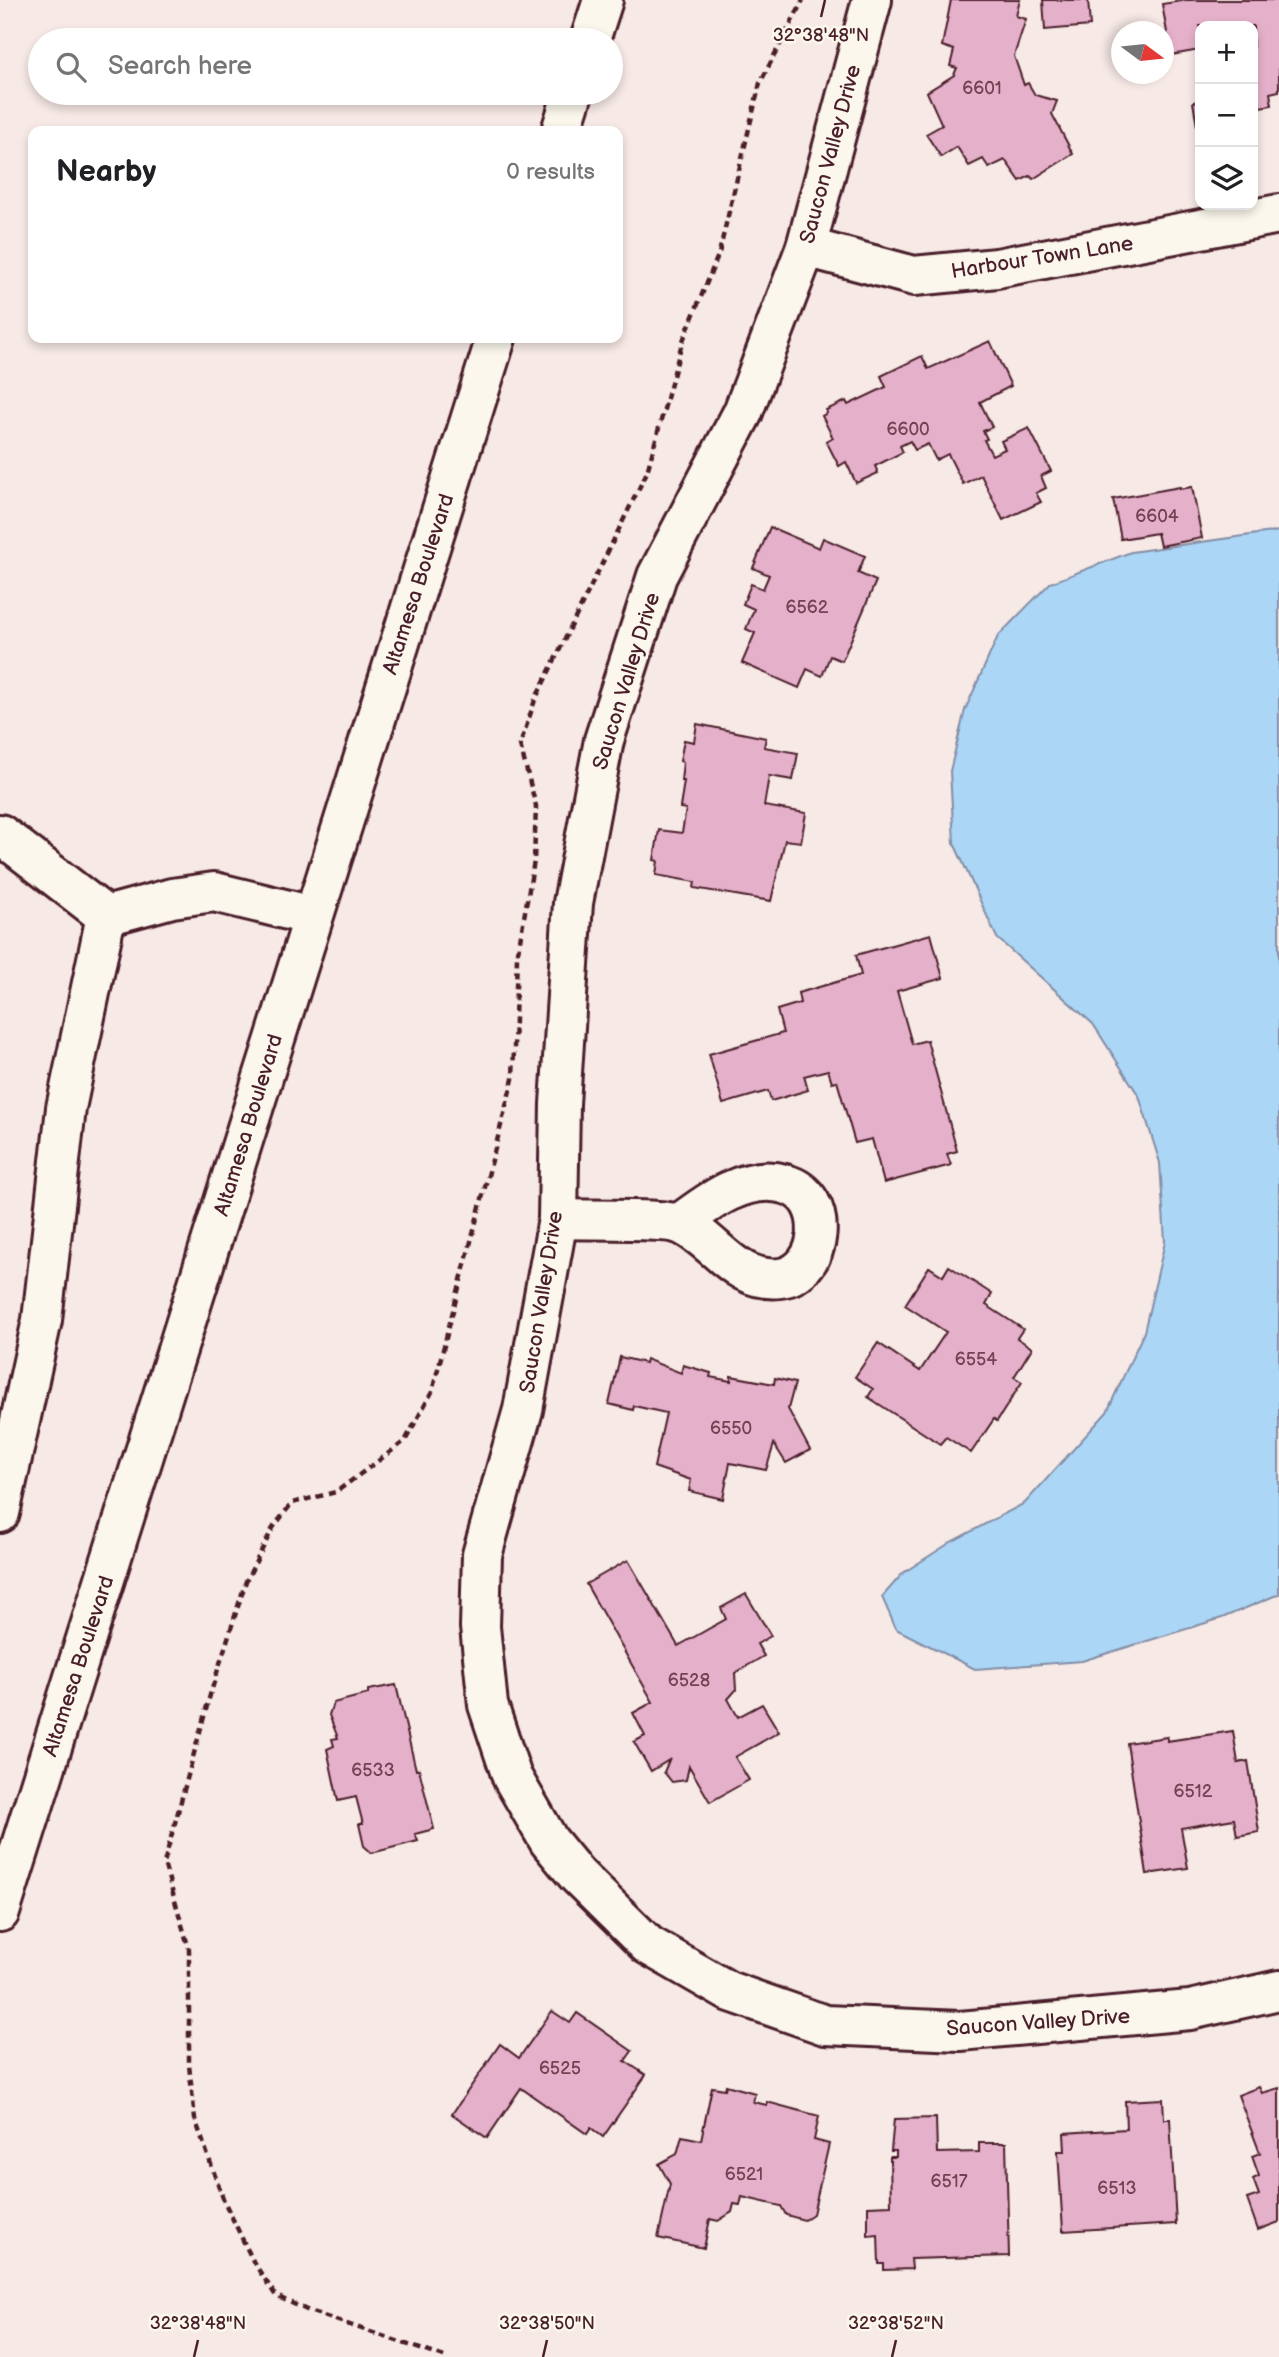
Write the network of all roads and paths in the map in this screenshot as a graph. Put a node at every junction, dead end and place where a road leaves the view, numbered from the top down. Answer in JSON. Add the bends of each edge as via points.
{"nodes":[{"id":1,"x":603,"y":0,"type":"edge"},
{"id":2,"x":803,"y":0,"type":"edge"},
{"id":3,"x":872,"y":0,"type":"edge"},
{"id":4,"x":594,"y":28,"type":"edge"},
{"id":5,"x":569,"y":105,"type":"edge"},
{"id":6,"x":563,"y":126,"type":"edge"},
{"id":7,"x":1279,"y":214,"type":"edge"},
{"id":8,"x":806,"y":247,"type":"junction"},
{"id":9,"x":494,"y":343,"type":"edge"},
{"id":10,"x":0,"y":834,"type":"edge"},
{"id":11,"x":106,"y":916,"type":"junction"},
{"id":12,"x":313,"y":916,"type":"junction"},
{"id":13,"x":558,"y":1219,"type":"junction"},
{"id":14,"x":679,"y":1224,"type":"dead end"},
{"id":15,"x":0,"y":1513,"type":"edge"},
{"id":16,"x":0,"y":1912,"type":"edge"},
{"id":17,"x":1279,"y":1990,"type":"edge"},
{"id":18,"x":444,"y":2357,"type":"edge"}],
"edges":[{"from":1,"to":4,"type":"street"},
{"from":2,"to":18,"type":"path","via":[[760,83],[719,253],[682,343],[647,472],[535,700],[520,745],[536,806],[534,861],[517,957],[513,1079],[432,1392],[405,1441],[336,1492],[292,1503],[273,1528],[246,1581],[164,1863],[189,1949],[189,2065],[195,2119],[224,2201],[254,2263],[276,2296]]},
{"from":3,"to":8,"type":"street","name":"Saucon Valley Drive"},
{"from":5,"to":6,"type":"street"},
{"from":7,"to":8,"type":"street","name":"Harbour Town Lane","via":[[997,268],[914,276]]},
{"from":8,"to":13,"type":"street","name":"Saucon Valley Drive","via":[[743,412],[657,576],[604,740],[573,902]]},
{"from":9,"to":12,"type":"street","name":"Altamesa Boulevard"},
{"from":10,"to":11,"type":"street"},
{"from":11,"to":12,"type":"street","via":[[214,892]]},
{"from":11,"to":15,"type":"street","via":[[66,1108],[43,1320]]},
{"from":12,"to":16,"type":"street","name":"Altamesa Boulevard"},
{"from":13,"to":14,"type":"street"},
{"from":13,"to":17,"type":"street","name":"Saucon Valley Drive","via":[[523,1410],[482,1555],[480,1627],[488,1705],[512,1777],[549,1841],[591,1891],[649,1945],[728,1991],[825,2025],[960,2031],[1190,2010]]}]}
